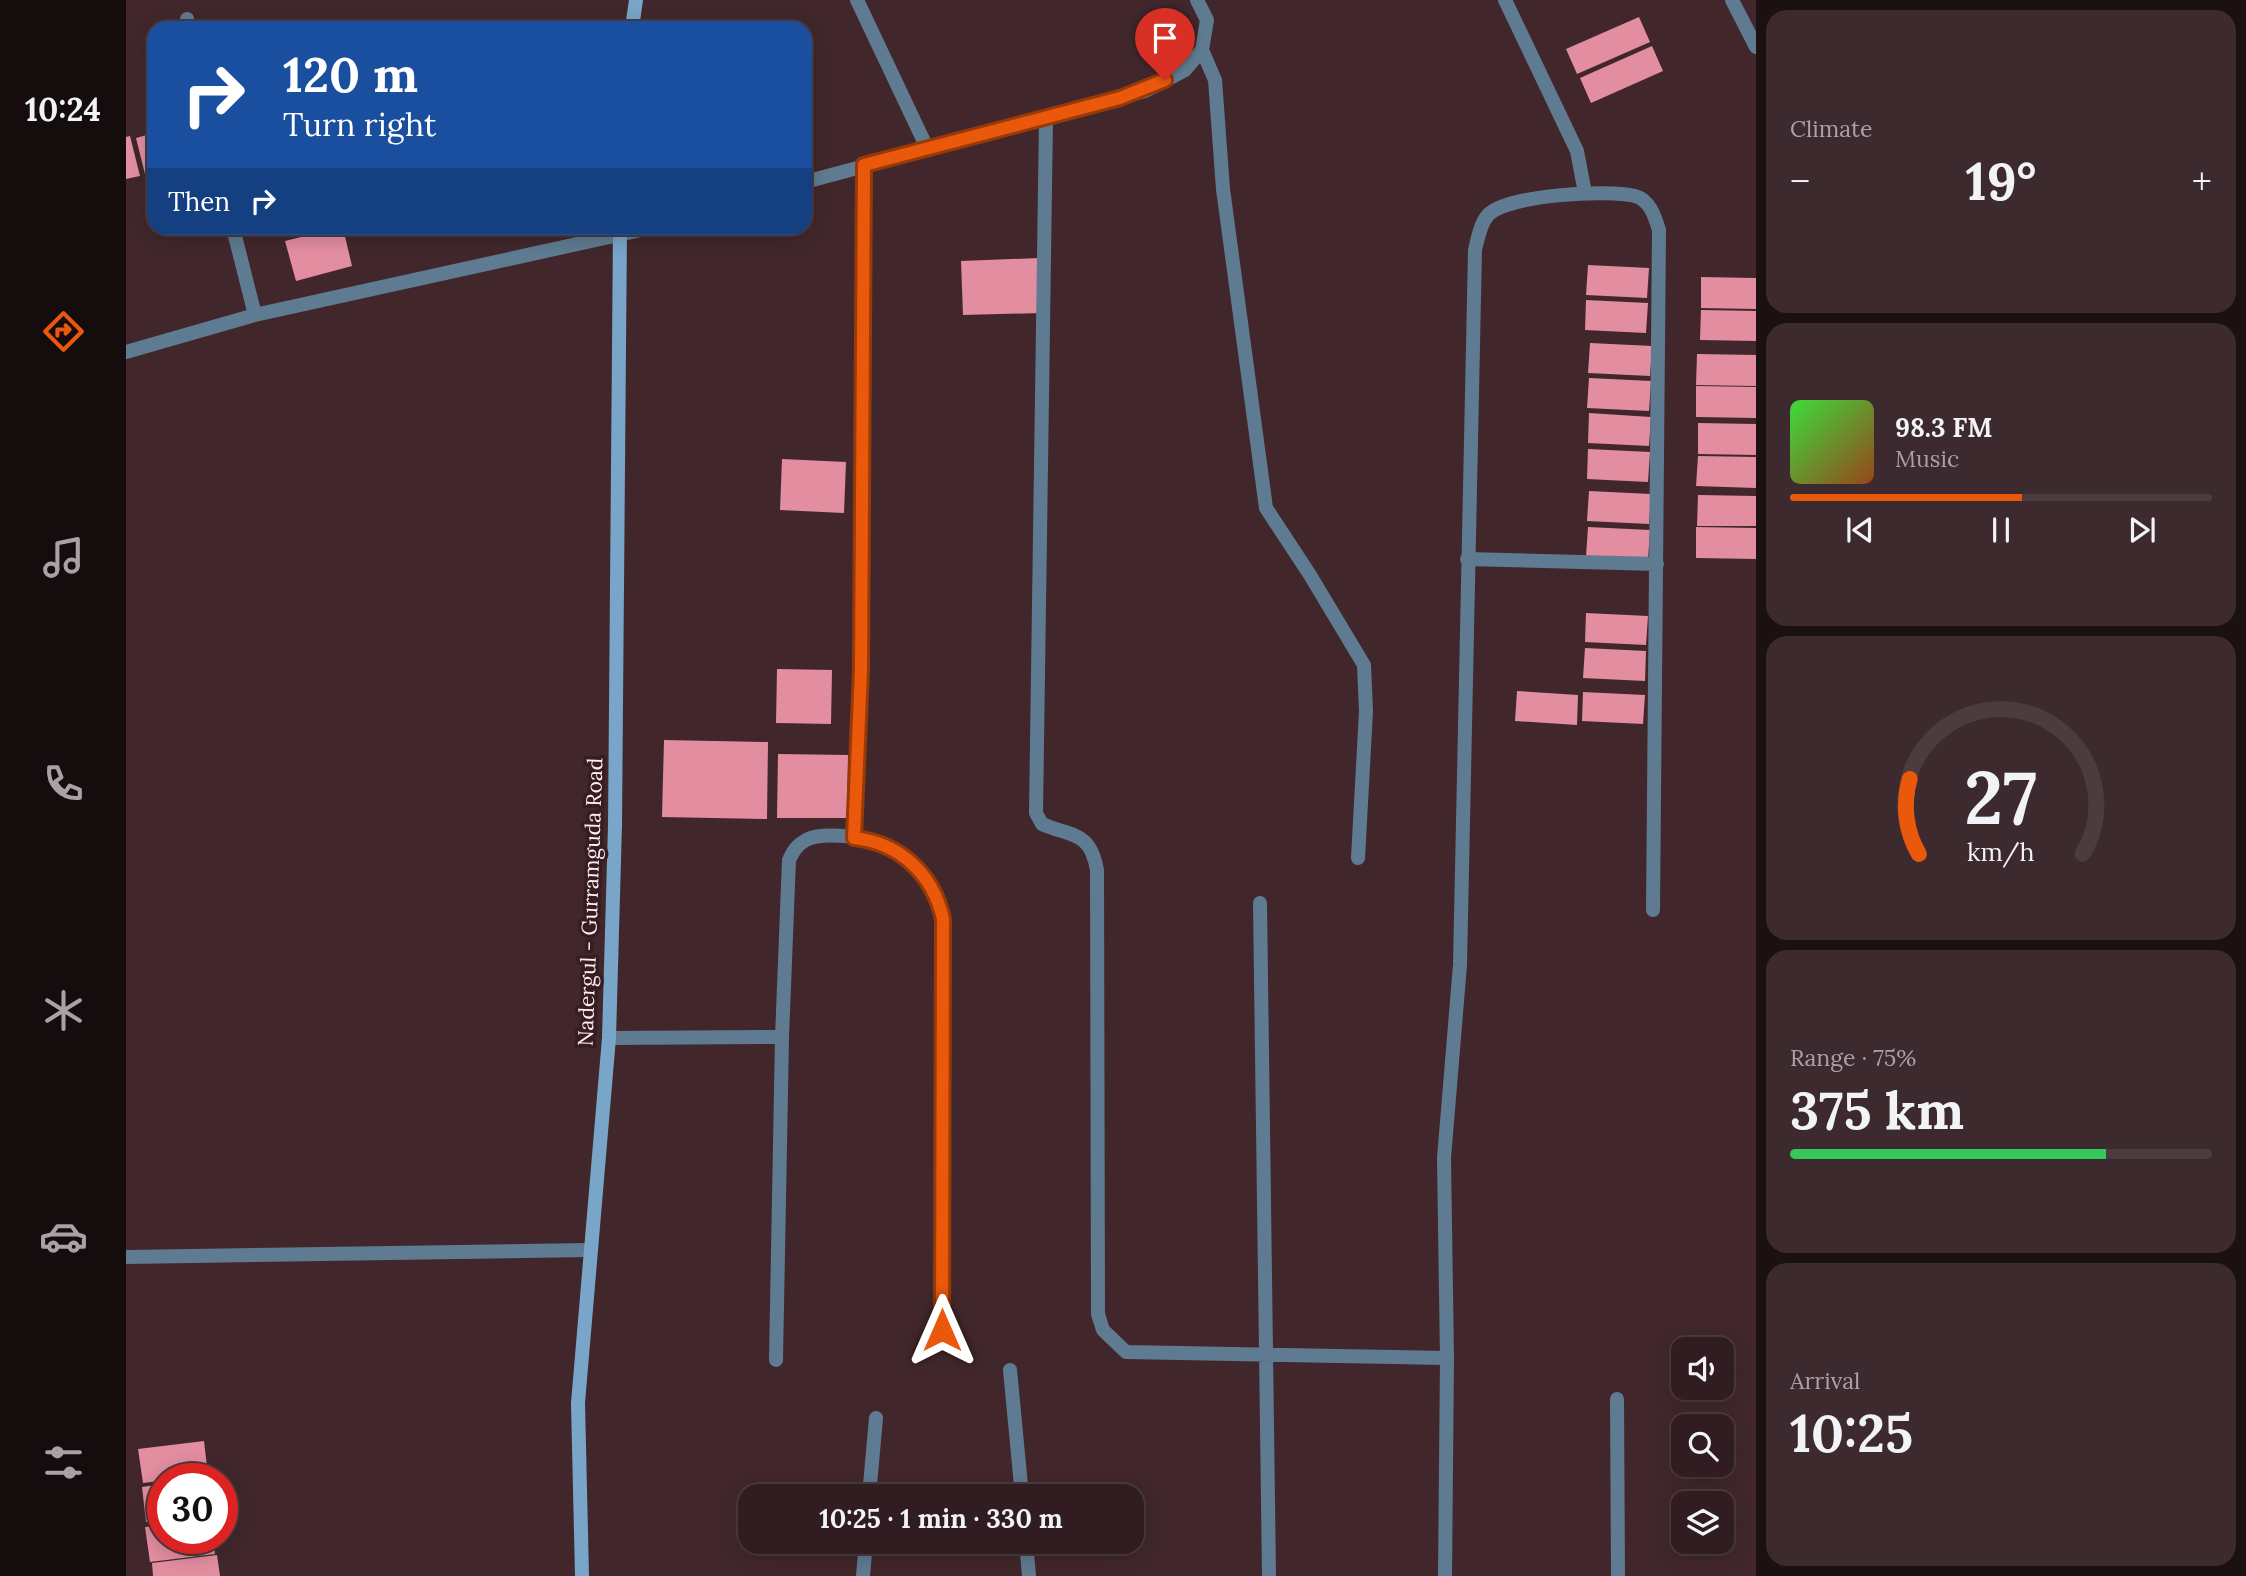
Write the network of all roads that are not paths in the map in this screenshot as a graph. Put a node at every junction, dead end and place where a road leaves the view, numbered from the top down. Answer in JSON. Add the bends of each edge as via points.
{"nodes":[{"id":1,"x":636,"y":0,"type":"edge"},
{"id":2,"x":857,"y":0,"type":"edge"},
{"id":3,"x":1197,"y":0,"type":"edge"},
{"id":4,"x":1506,"y":0,"type":"edge"},
{"id":5,"x":1732,"y":0,"type":"edge"},
{"id":6,"x":633,"y":21,"type":"edge"},
{"id":7,"x":1756,"y":47,"type":"edge"},
{"id":8,"x":1202,"y":50,"type":"junction"},
{"id":9,"x":1046,"y":118,"type":"junction"},
{"id":10,"x":928,"y":150,"type":"junction"},
{"id":11,"x":864,"y":165,"type":"junction"},
{"id":12,"x":812,"y":181,"type":"edge"},
{"id":13,"x":1585,"y":193,"type":"junction"},
{"id":14,"x":235,"y":235,"type":"edge"},
{"id":15,"x":607,"y":235,"type":"edge"},
{"id":16,"x":620,"y":235,"type":"edge"},
{"id":17,"x":255,"y":314,"type":"junction"},
{"id":18,"x":126,"y":352,"type":"edge"},
{"id":19,"x":1467,"y":559,"type":"junction"},
{"id":20,"x":1657,"y":564,"type":"junction"},
{"id":21,"x":854,"y":838,"type":"junction"},
{"id":22,"x":1358,"y":858,"type":"dead end"},
{"id":23,"x":1260,"y":903,"type":"dead end"},
{"id":24,"x":1653,"y":910,"type":"dead end"},
{"id":25,"x":782,"y":1037,"type":"junction"},
{"id":26,"x":609,"y":1038,"type":"junction"},
{"id":27,"x":589,"y":1250,"type":"junction"},
{"id":28,"x":126,"y":1257,"type":"edge"},
{"id":29,"x":942,"y":1330,"type":"dead end"},
{"id":30,"x":1266,"y":1354,"type":"junction"},
{"id":31,"x":1447,"y":1358,"type":"junction"},
{"id":32,"x":776,"y":1360,"type":"dead end"},
{"id":33,"x":1010,"y":1370,"type":"dead end"},
{"id":34,"x":1618,"y":1399,"type":"dead end"},
{"id":35,"x":876,"y":1418,"type":"dead end"},
{"id":36,"x":870,"y":1484,"type":"edge"},
{"id":37,"x":1021,"y":1484,"type":"edge"},
{"id":38,"x":865,"y":1554,"type":"edge"},
{"id":39,"x":1027,"y":1554,"type":"edge"},
{"id":40,"x":582,"y":1576,"type":"edge"},
{"id":41,"x":863,"y":1576,"type":"edge"},
{"id":42,"x":1029,"y":1576,"type":"edge"},
{"id":43,"x":1269,"y":1576,"type":"edge"},
{"id":44,"x":1445,"y":1576,"type":"edge"},
{"id":45,"x":1618,"y":1576,"type":"edge"}],
"edges":[{"from":1,"to":6,"type":"main road"},
{"from":2,"to":10,"type":"street"},
{"from":3,"to":8,"type":"street","via":[[1207,20]]},
{"from":4,"to":13,"type":"street","via":[[1577,151]]},
{"from":5,"to":7,"type":"street"},
{"from":8,"to":9,"type":"street","via":[[1185,70],[1144,91]]},
{"from":8,"to":22,"type":"street","via":[[1215,80],[1223,189],[1266,508],[1364,666]]},
{"from":9,"to":10,"type":"street"},
{"from":9,"to":30,"type":"street","via":[[1036,813],[1042,824],[1075,833],[1094,855],[1097,870],[1098,1314],[1103,1330],[1126,1352]]},
{"from":10,"to":11,"type":"street"},
{"from":11,"to":12,"type":"street"},
{"from":11,"to":21,"type":"street","via":[[861,670]]},
{"from":13,"to":19,"type":"street","via":[[1505,204],[1489,214],[1480,230],[1475,250]]},
{"from":13,"to":20,"type":"street","via":[[1637,196],[1648,205],[1659,230]]},
{"from":14,"to":17,"type":"street"},
{"from":15,"to":17,"type":"street"},
{"from":16,"to":26,"type":"main road","name":"Nadergul - Gurramguda Road"},
{"from":17,"to":18,"type":"street"},
{"from":19,"to":20,"type":"street"},
{"from":19,"to":31,"type":"street","via":[[1460,965],[1444,1158]]},
{"from":20,"to":24,"type":"street"},
{"from":21,"to":25,"type":"street","via":[[814,837],[794,849],[789,860]]},
{"from":21,"to":29,"type":"street","via":[[891,846],[909,860],[938,896],[943,919]]},
{"from":23,"to":30,"type":"street"},
{"from":25,"to":26,"type":"street"},
{"from":25,"to":32,"type":"street"},
{"from":26,"to":27,"type":"main road","name":"Nadergul - Gurramguda Road"},
{"from":27,"to":28,"type":"street"},
{"from":27,"to":40,"type":"main road","name":"Nadergul - Gurramguda Road","via":[[578,1404]]},
{"from":30,"to":31,"type":"street"},
{"from":30,"to":43,"type":"street"},
{"from":31,"to":44,"type":"street"},
{"from":33,"to":37,"type":"street"},
{"from":34,"to":45,"type":"street"},
{"from":35,"to":36,"type":"street"},
{"from":38,"to":41,"type":"street"},
{"from":39,"to":42,"type":"street"}]}
